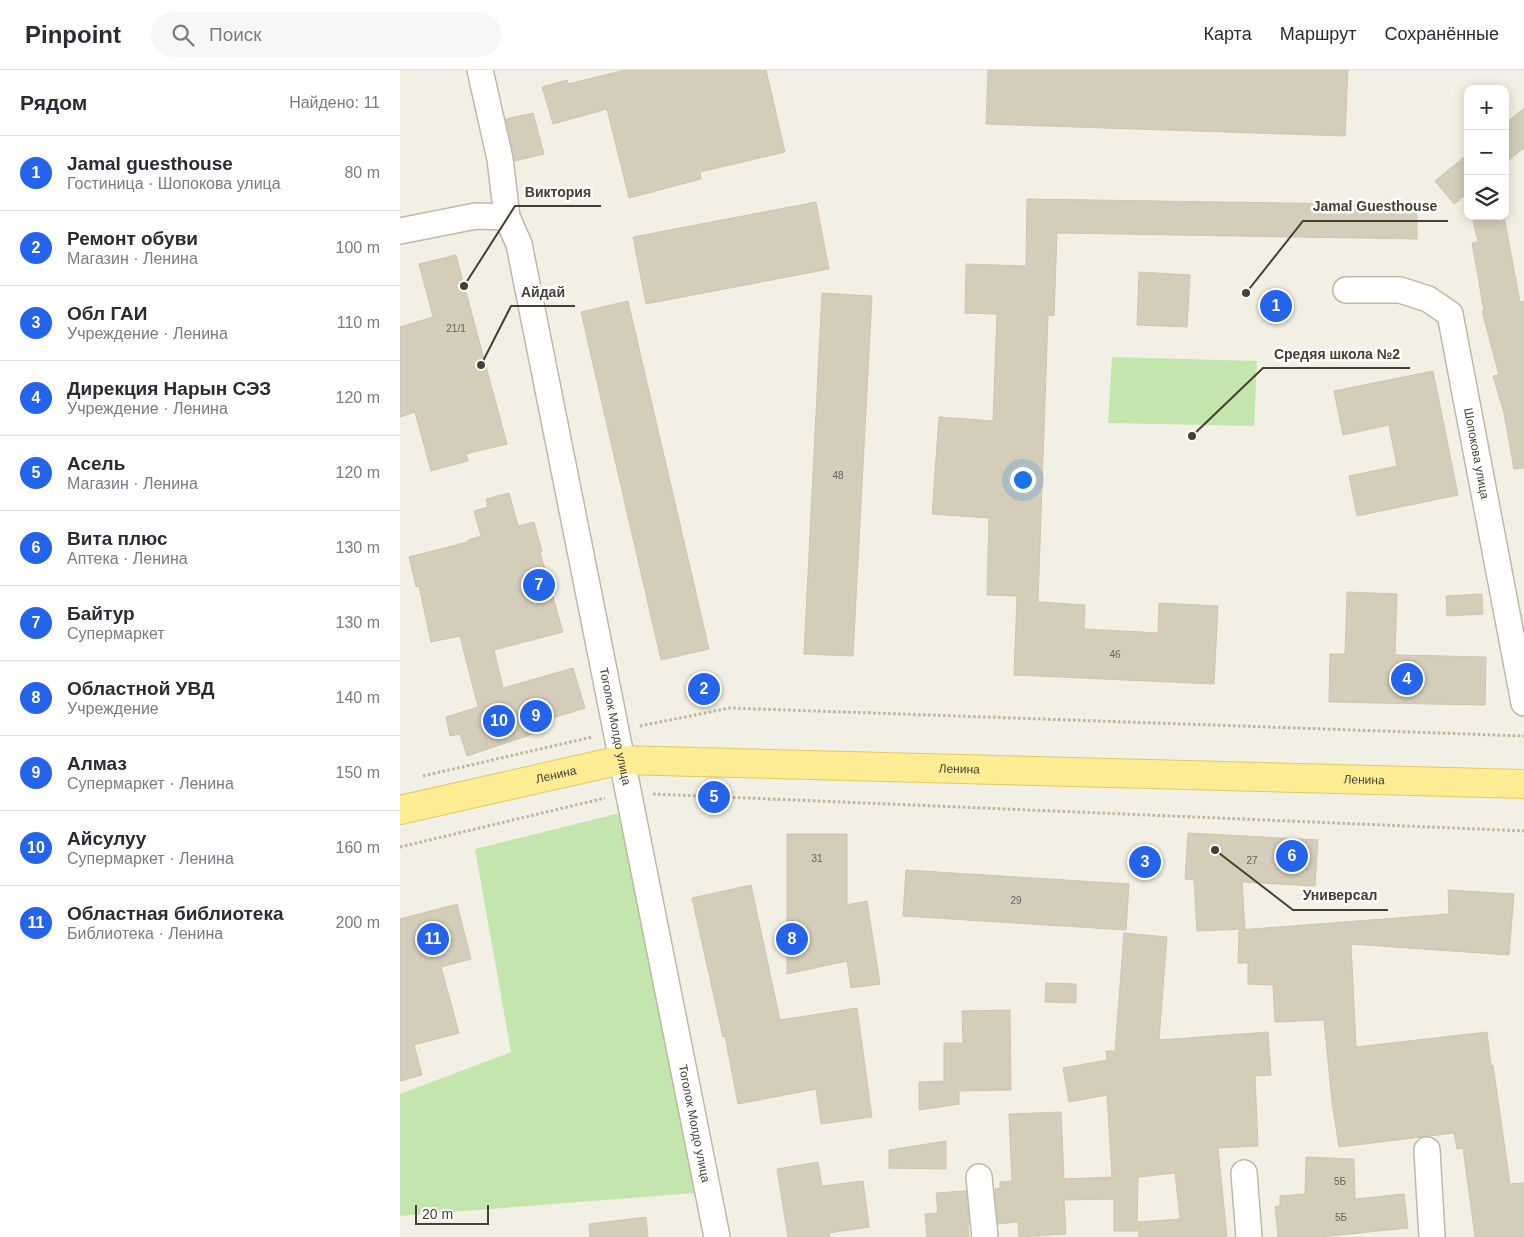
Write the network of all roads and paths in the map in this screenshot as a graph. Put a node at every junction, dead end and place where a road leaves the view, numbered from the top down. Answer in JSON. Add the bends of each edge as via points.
{"nodes":[{"id":1,"x":480,"y":70,"type":"edge"},
{"id":2,"x":507,"y":217,"type":"junction"},
{"id":3,"x":400,"y":231,"type":"edge"},
{"id":4,"x":1346,"y":290,"type":"dead end"},
{"id":5,"x":1524,"y":703,"type":"edge"},
{"id":6,"x":615,"y":731,"type":"junction"},
{"id":7,"x":1524,"y":736,"type":"edge"},
{"id":8,"x":621,"y":760,"type":"junction"},
{"id":9,"x":419,"y":776,"type":"dead end"},
{"id":10,"x":1524,"y":784,"type":"edge"},
{"id":11,"x":628,"y":793,"type":"junction"},
{"id":12,"x":400,"y":810,"type":"edge"},
{"id":13,"x":1524,"y":831,"type":"edge"},
{"id":14,"x":400,"y":847,"type":"edge"},
{"id":15,"x":1427,"y":1150,"type":"dead end"},
{"id":16,"x":1244,"y":1173,"type":"dead end"},
{"id":17,"x":979,"y":1177,"type":"dead end"},
{"id":18,"x":717,"y":1237,"type":"edge"},
{"id":19,"x":985,"y":1237,"type":"edge"},
{"id":20,"x":1248,"y":1237,"type":"edge"},
{"id":21,"x":1432,"y":1237,"type":"edge"}],
"edges":[{"from":1,"to":2,"type":"street","name":"Тоголок Молдо улица","via":[[500,159]]},
{"from":2,"to":3,"type":"street","via":[[476,216]]},
{"from":2,"to":6,"type":"street","name":"Тоголок Молдо улица","via":[[519,244]]},
{"from":4,"to":5,"type":"street","name":"Шопокова улица","via":[[1400,290],[1428,299],[1450,314]]},
{"from":6,"to":7,"type":"path","via":[[730,708]]},
{"from":6,"to":8,"type":"street","name":"Тоголок Молдо улица"},
{"from":6,"to":9,"type":"path"},
{"from":8,"to":10,"type":"main road","name":"Ленина"},
{"from":8,"to":11,"type":"street","name":"Тоголок Молдо улица"},
{"from":8,"to":12,"type":"main road","name":"Ленина"},
{"from":11,"to":13,"type":"path"},
{"from":11,"to":14,"type":"path"},
{"from":11,"to":18,"type":"street","name":"Тоголок Молдо улица"},
{"from":15,"to":21,"type":"street"},
{"from":16,"to":20,"type":"street"},
{"from":17,"to":19,"type":"street"}]}
